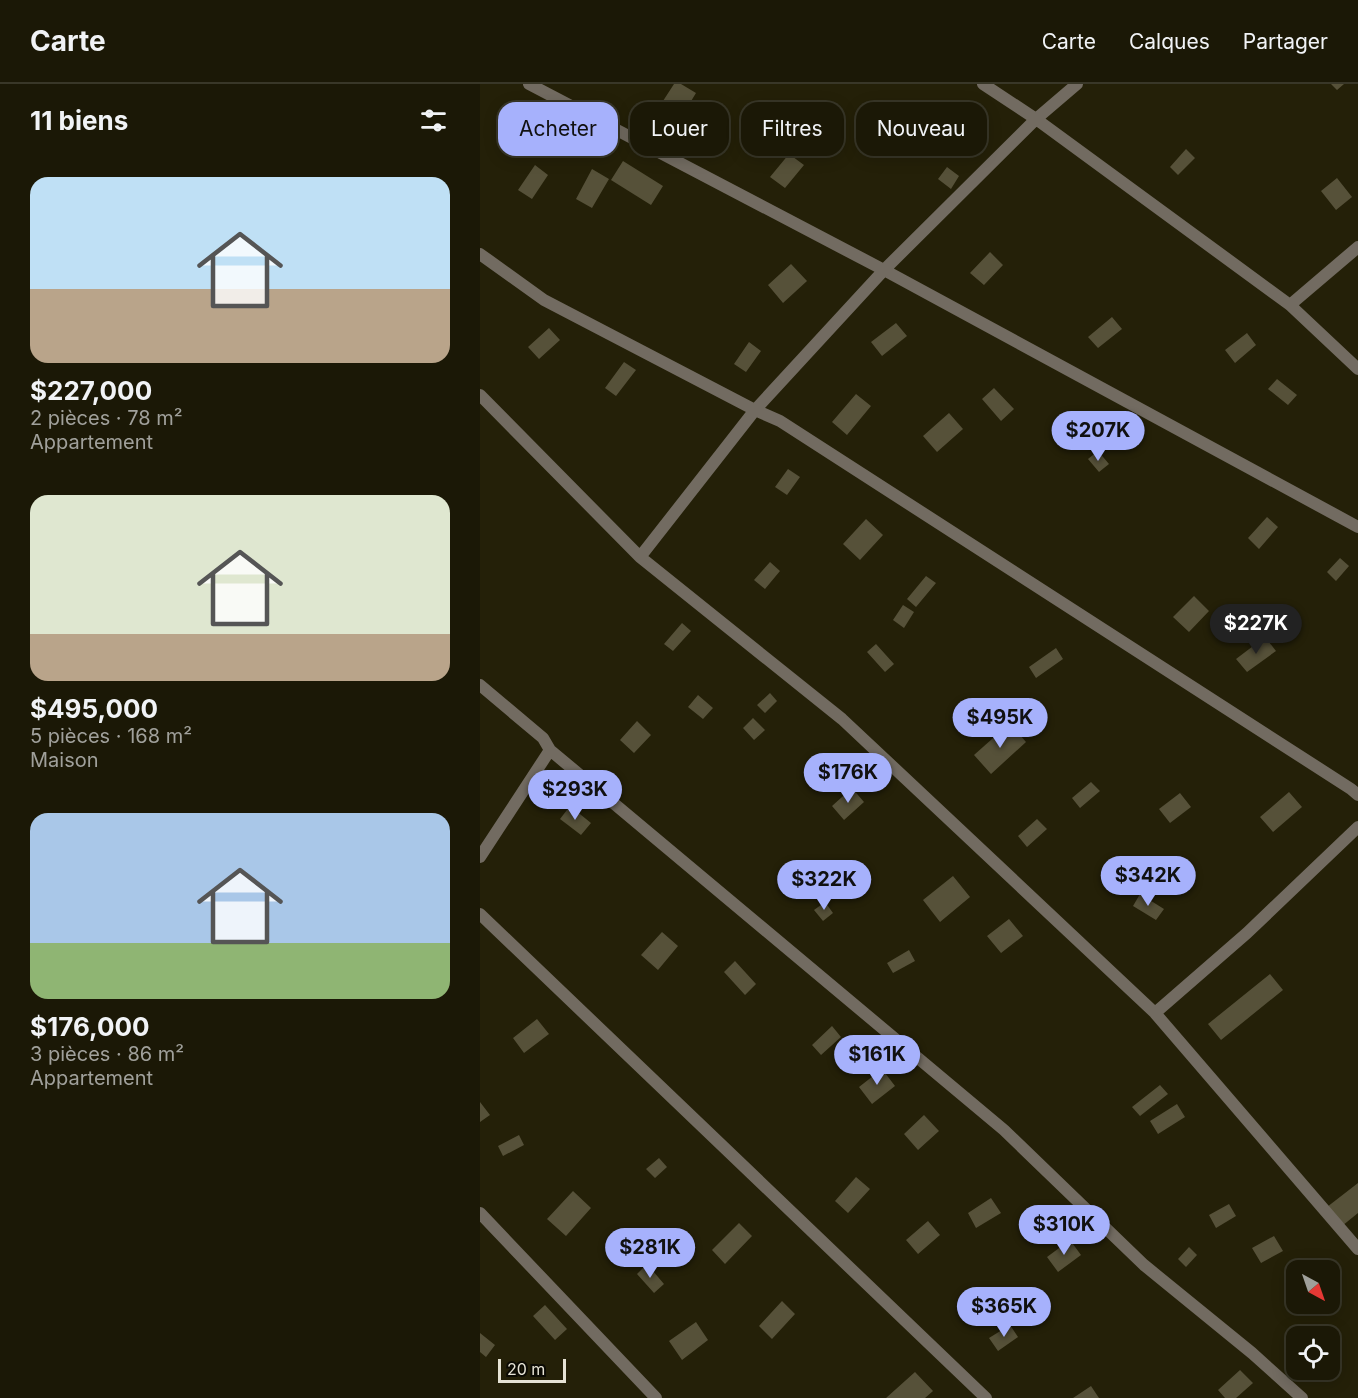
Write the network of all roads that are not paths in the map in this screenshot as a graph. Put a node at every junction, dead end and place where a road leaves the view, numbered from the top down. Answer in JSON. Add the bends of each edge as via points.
{"nodes":[{"id":1,"x":529,"y":84,"type":"edge"},
{"id":2,"x":983,"y":84,"type":"edge"},
{"id":3,"x":1077,"y":84,"type":"edge"},
{"id":4,"x":1036,"y":119,"type":"junction"},
{"id":5,"x":1358,"y":247,"type":"edge"},
{"id":6,"x":480,"y":254,"type":"edge"},
{"id":7,"x":884,"y":270,"type":"junction"},
{"id":8,"x":1290,"y":305,"type":"junction"},
{"id":9,"x":1358,"y":369,"type":"edge"},
{"id":10,"x":480,"y":395,"type":"edge"},
{"id":11,"x":755,"y":410,"type":"junction"},
{"id":12,"x":1358,"y":526,"type":"edge"},
{"id":13,"x":640,"y":556,"type":"junction"},
{"id":14,"x":480,"y":685,"type":"edge"},
{"id":15,"x":550,"y":750,"type":"junction"},
{"id":16,"x":1358,"y":795,"type":"edge"},
{"id":17,"x":1358,"y":827,"type":"edge"},
{"id":18,"x":480,"y":856,"type":"edge"},
{"id":19,"x":480,"y":914,"type":"edge"},
{"id":20,"x":1155,"y":1013,"type":"junction"},
{"id":21,"x":480,"y":1213,"type":"edge"},
{"id":22,"x":1358,"y":1249,"type":"edge"},
{"id":23,"x":656,"y":1398,"type":"edge"},
{"id":24,"x":987,"y":1398,"type":"edge"},
{"id":25,"x":1302,"y":1398,"type":"edge"}],
"edges":[{"from":1,"to":7,"type":"street"},
{"from":2,"to":4,"type":"street"},
{"from":3,"to":4,"type":"street"},
{"from":4,"to":7,"type":"street"},
{"from":4,"to":8,"type":"street"},
{"from":5,"to":8,"type":"street"},
{"from":6,"to":11,"type":"street","via":[[544,300]]},
{"from":7,"to":11,"type":"street"},
{"from":7,"to":12,"type":"street"},
{"from":8,"to":9,"type":"street"},
{"from":10,"to":13,"type":"street"},
{"from":11,"to":13,"type":"street"},
{"from":11,"to":16,"type":"street","via":[[780,421]]},
{"from":13,"to":20,"type":"street","via":[[842,719]]},
{"from":14,"to":15,"type":"street","via":[[543,738]]},
{"from":15,"to":18,"type":"street"},
{"from":15,"to":25,"type":"street","via":[[1004,1130],[1144,1265]]},
{"from":17,"to":20,"type":"street","via":[[1247,933]]},
{"from":19,"to":24,"type":"street"},
{"from":20,"to":22,"type":"street"},
{"from":21,"to":23,"type":"street"}]}
